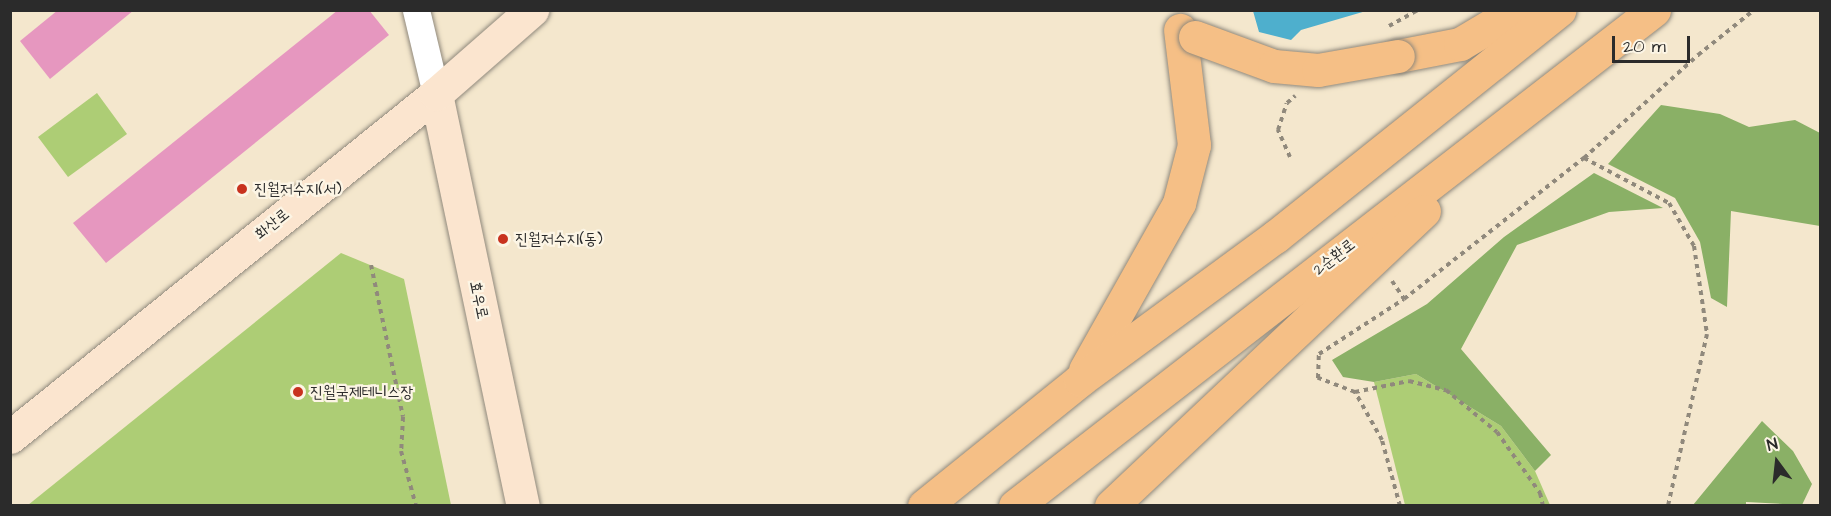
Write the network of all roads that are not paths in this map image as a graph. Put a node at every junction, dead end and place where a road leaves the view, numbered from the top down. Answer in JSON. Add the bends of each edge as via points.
{"nodes":[{"id":1,"x":416,"y":10,"type":"edge"},
{"id":2,"x":532,"y":10,"type":"edge"},
{"id":3,"x":1517,"y":10,"type":"edge"},
{"id":4,"x":1559,"y":10,"type":"edge"},
{"id":5,"x":1654,"y":10,"type":"edge"},
{"id":6,"x":1180,"y":26,"type":"edge"},
{"id":7,"x":1554,"y":87,"type":"junction"},
{"id":8,"x":436,"y":94,"type":"junction"},
{"id":9,"x":1080,"y":380,"type":"junction"},
{"id":10,"x":10,"y":437,"type":"edge"},
{"id":11,"x":523,"y":506,"type":"edge"},
{"id":12,"x":924,"y":506,"type":"edge"},
{"id":13,"x":1015,"y":506,"type":"edge"},
{"id":14,"x":1111,"y":506,"type":"edge"}],
"edges":[{"from":1,"to":8,"type":"street"},
{"from":2,"to":8,"type":"main road","name":"화산로"},
{"from":3,"to":6,"type":"highway","bridge":true,"via":[[1460,44],[1317,70],[1285,67]]},
{"from":4,"to":9,"type":"highway","via":[[1275,237]]},
{"from":5,"to":7,"type":"highway","name":"2순환로"},
{"from":6,"to":9,"type":"highway","via":[[1194,146],[1179,203]]},
{"from":7,"to":13,"type":"highway","name":"2순환로"},
{"from":7,"to":14,"type":"highway"},
{"from":8,"to":10,"type":"main road","name":"화산로"},
{"from":8,"to":11,"type":"main road","name":"효우로"},
{"from":9,"to":12,"type":"highway"}]}
